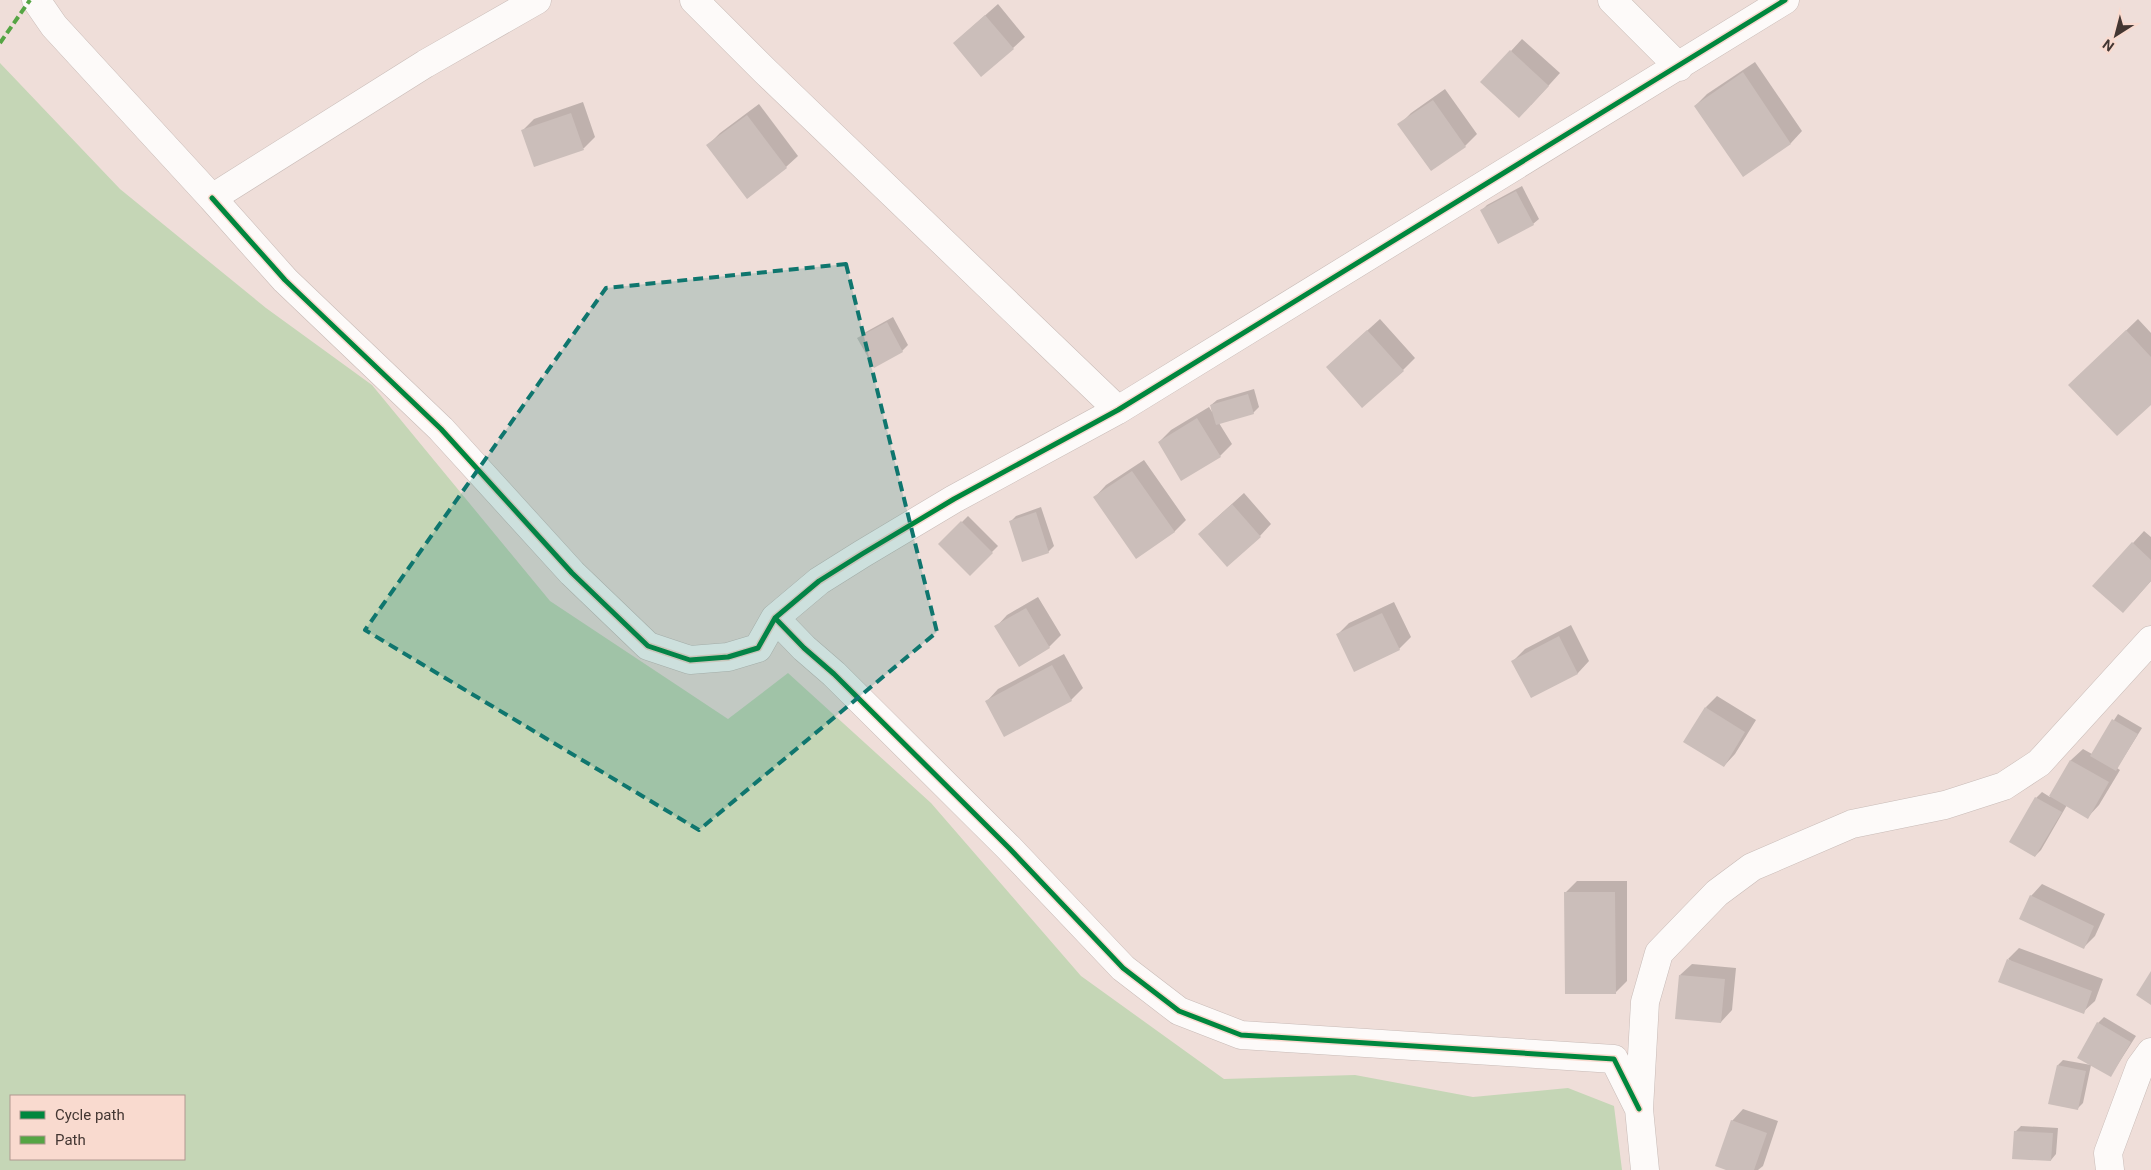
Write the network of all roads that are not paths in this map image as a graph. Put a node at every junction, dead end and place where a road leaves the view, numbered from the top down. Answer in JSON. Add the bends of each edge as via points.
{"nodes":[{"id":1,"x":36,"y":0,"type":"edge"},
{"id":2,"x":538,"y":0,"type":"edge"},
{"id":3,"x":694,"y":0,"type":"edge"},
{"id":4,"x":1612,"y":0,"type":"edge"},
{"id":5,"x":1785,"y":0,"type":"edge"},
{"id":6,"x":1679,"y":66,"type":"junction"},
{"id":7,"x":212,"y":198,"type":"junction"},
{"id":8,"x":1118,"y":410,"type":"junction"},
{"id":9,"x":775,"y":618,"type":"junction"},
{"id":10,"x":2151,"y":640,"type":"edge"},
{"id":11,"x":2151,"y":1052,"type":"edge"},
{"id":12,"x":1639,"y":1109,"type":"junction"},
{"id":13,"x":1645,"y":1170,"type":"edge"},
{"id":14,"x":2110,"y":1170,"type":"edge"}],
"edges":[{"from":1,"to":7,"type":"street","via":[[54,26]]},
{"from":2,"to":7,"type":"street","via":[[425,64]]},
{"from":3,"to":8,"type":"street"},
{"from":4,"to":6,"type":"street"},
{"from":5,"to":6,"type":"street"},
{"from":6,"to":8,"type":"street"},
{"from":7,"to":9,"type":"street","via":[[285,280],[440,429],[572,572],[648,646],[690,660],[728,657],[758,648]]},
{"from":8,"to":9,"type":"street","via":[[862,554],[819,581]]},
{"from":9,"to":12,"type":"street","via":[[1009,848],[1123,968],[1179,1011],[1241,1035],[1614,1058]]},
{"from":10,"to":12,"type":"street","via":[[2039,763],[2004,786],[1945,805],[1852,824],[1752,867],[1717,893],[1659,953],[1645,1002]]},
{"from":11,"to":14,"type":"street","via":[[2140,1067],[2108,1153]]},
{"from":12,"to":13,"type":"street"}]}
